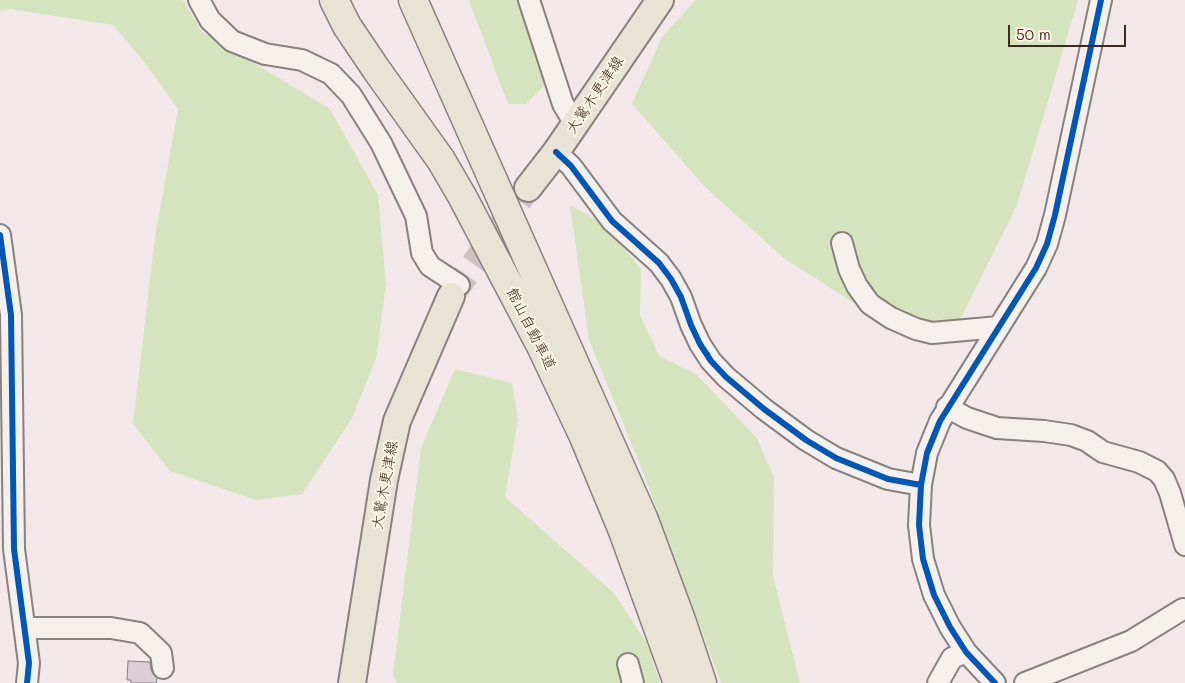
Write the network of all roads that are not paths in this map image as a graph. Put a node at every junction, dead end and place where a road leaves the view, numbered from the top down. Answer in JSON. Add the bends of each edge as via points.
{"nodes":[{"id":1,"x":199,"y":0,"type":"edge"},
{"id":2,"x":334,"y":0,"type":"edge"},
{"id":3,"x":413,"y":0,"type":"edge"},
{"id":4,"x":529,"y":0,"type":"edge"},
{"id":5,"x":660,"y":0,"type":"edge"},
{"id":6,"x":1101,"y":0,"type":"edge"},
{"id":7,"x":575,"y":124,"type":"junction"},
{"id":8,"x":556,"y":152,"type":"junction"},
{"id":9,"x":528,"y":188,"type":"tunnel mouth"},
{"id":10,"x":0,"y":235,"type":"edge"},
{"id":11,"x":842,"y":243,"type":"dead end"},
{"id":12,"x":455,"y":290,"type":"joint"},
{"id":13,"x":999,"y":327,"type":"junction"},
{"id":14,"x":947,"y":407,"type":"junction"},
{"id":15,"x":921,"y":486,"type":"junction"},
{"id":16,"x":1185,"y":545,"type":"edge"},
{"id":17,"x":7,"y":550,"type":"edge"},
{"id":18,"x":1183,"y":609,"type":"dead end"},
{"id":19,"x":25,"y":628,"type":"junction"},
{"id":20,"x":966,"y":652,"type":"junction"},
{"id":21,"x":163,"y":668,"type":"dead end"},
{"id":22,"x":27,"y":683,"type":"edge"},
{"id":23,"x":352,"y":683,"type":"edge"},
{"id":24,"x":678,"y":683,"type":"edge"},
{"id":25,"x":702,"y":683,"type":"edge"},
{"id":26,"x":938,"y":683,"type":"edge"},
{"id":27,"x":995,"y":683,"type":"edge"},
{"id":28,"x":1025,"y":683,"type":"edge"}],
"edges":[{"from":1,"to":12,"type":"street","via":[[210,20],[232,41],[265,54],[302,60],[331,74],[351,95],[382,143],[416,216],[422,253],[430,266]]},
{"from":2,"to":24,"type":"highway","name":"館山自動車道","via":[[347,26],[441,160],[541,346],[623,531]]},
{"from":3,"to":25,"type":"highway","name":"館山自動車道","via":[[644,520]]},
{"from":4,"to":7,"type":"street","via":[[563,104]]},
{"from":5,"to":7,"type":"main road","name":"大鷲木更津線"},
{"from":6,"to":13,"type":"street","via":[[1047,244]]},
{"from":7,"to":8,"type":"main road","name":"大鷲木更津線"},
{"from":8,"to":9,"type":"main road","name":"大鷲木更津線"},
{"from":8,"to":15,"type":"street","via":[[572,166],[612,221],[663,268],[681,297],[700,344],[726,377],[764,410],[836,458],[888,479]]},
{"from":10,"to":17,"type":"street","via":[[11,315]]},
{"from":11,"to":13,"type":"street","via":[[857,286],[870,304],[891,318],[932,333]]},
{"from":12,"to":23,"type":"main road","name":"大鷲木更津線","via":[[397,421],[384,480]]},
{"from":13,"to":14,"type":"street"},
{"from":14,"to":15,"type":"street","via":[[927,453]]},
{"from":14,"to":16,"type":"street","via":[[997,428],[1071,435],[1088,441],[1103,452],[1139,462],[1157,471],[1170,493]]},
{"from":15,"to":20,"type":"street","via":[[919,525],[923,558],[934,595]]},
{"from":17,"to":19,"type":"street"},
{"from":18,"to":28,"type":"street","via":[[1131,641]]},
{"from":19,"to":21,"type":"street","via":[[111,628],[140,633],[161,653]]},
{"from":19,"to":22,"type":"street","via":[[29,663]]},
{"from":20,"to":26,"type":"street","via":[[952,658]]},
{"from":20,"to":27,"type":"street"}]}
